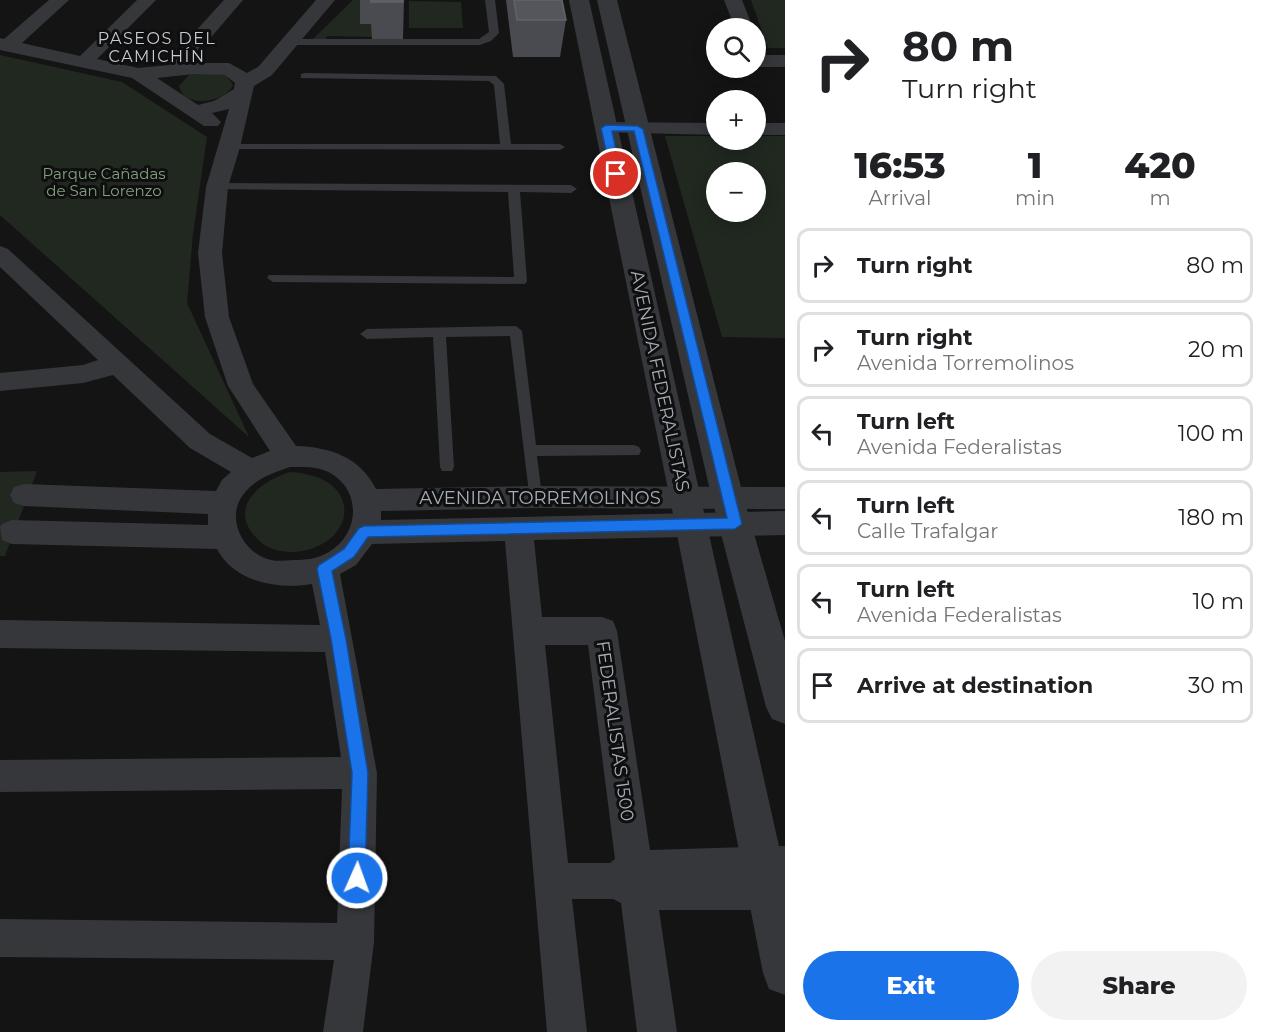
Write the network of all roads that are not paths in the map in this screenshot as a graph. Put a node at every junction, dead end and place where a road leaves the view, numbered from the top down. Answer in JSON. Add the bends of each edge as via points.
{"nodes":[{"id":1,"x":60,"y":0,"type":"edge"},
{"id":2,"x":147,"y":0,"type":"edge"},
{"id":3,"x":234,"y":0,"type":"edge"},
{"id":4,"x":326,"y":0,"type":"edge"},
{"id":5,"x":490,"y":0,"type":"edge"},
{"id":6,"x":579,"y":0,"type":"edge"},
{"id":7,"x":607,"y":0,"type":"edge"},
{"id":8,"x":733,"y":0,"type":"edge"},
{"id":9,"x":740,"y":18,"type":"edge"},
{"id":10,"x":290,"y":42,"type":"junction"},
{"id":11,"x":4,"y":45,"type":"edge"},
{"id":12,"x":785,"y":61,"type":"edge"},
{"id":13,"x":84,"y":62,"type":"junction"},
{"id":14,"x":766,"y":64,"type":"edge"},
{"id":15,"x":175,"y":70,"type":"junction"},
{"id":16,"x":138,"y":74,"type":"junction"},
{"id":17,"x":305,"y":76,"type":"dead end"},
{"id":18,"x":244,"y":88,"type":"junction"},
{"id":19,"x":197,"y":111,"type":"junction"},
{"id":20,"x":606,"y":128,"type":"junction"},
{"id":21,"x":638,"y":129,"type":"junction"},
{"id":22,"x":706,"y":129,"type":"edge"},
{"id":23,"x":766,"y":129,"type":"edge"},
{"id":24,"x":785,"y":129,"type":"edge"},
{"id":25,"x":230,"y":147,"type":"junction"},
{"id":26,"x":507,"y":147,"type":"junction"},
{"id":27,"x":560,"y":147,"type":"dead end"},
{"id":28,"x":217,"y":188,"type":"junction"},
{"id":29,"x":571,"y":189,"type":"dead end"},
{"id":30,"x":514,"y":190,"type":"junction"},
{"id":31,"x":5,"y":266,"type":"edge"},
{"id":32,"x":273,"y":278,"type":"dead end"},
{"id":33,"x":439,"y":332,"type":"junction"},
{"id":34,"x":367,"y":334,"type":"dead end"},
{"id":35,"x":118,"y":364,"type":"junction"},
{"id":36,"x":0,"y":382,"type":"edge"},
{"id":37,"x":530,"y":450,"type":"junction"},
{"id":38,"x":634,"y":452,"type":"dead end"},
{"id":39,"x":288,"y":456,"type":"junction"},
{"id":40,"x":447,"y":467,"type":"dead end"},
{"id":41,"x":250,"y":470,"type":"junction"},
{"id":42,"x":24,"y":495,"type":"dead end"},
{"id":43,"x":535,"y":497,"type":"junction"},
{"id":44,"x":785,"y":498,"type":"edge"},
{"id":45,"x":367,"y":500,"type":"junction"},
{"id":46,"x":223,"y":503,"type":"junction"},
{"id":47,"x":688,"y":511,"type":"junction"},
{"id":48,"x":732,"y":511,"type":"junction"},
{"id":49,"x":785,"y":523,"type":"edge"},
{"id":50,"x":518,"y":527,"type":"junction"},
{"id":51,"x":12,"y":532,"type":"dead end"},
{"id":52,"x":364,"y":532,"type":"junction"},
{"id":53,"x":224,"y":537,"type":"junction"},
{"id":54,"x":324,"y":569,"type":"junction"},
{"id":55,"x":528,"y":631,"type":"junction"},
{"id":56,"x":0,"y":634,"type":"edge"},
{"id":57,"x":338,"y":639,"type":"junction"},
{"id":58,"x":785,"y":706,"type":"edge"},
{"id":59,"x":360,"y":773,"type":"junction"},
{"id":60,"x":0,"y":777,"type":"edge"},
{"id":61,"x":775,"y":878,"type":"edge"},
{"id":62,"x":629,"y":880,"type":"junction"},
{"id":63,"x":552,"y":881,"type":"junction"},
{"id":64,"x":0,"y":938,"type":"edge"},
{"id":65,"x":355,"y":942,"type":"junction"},
{"id":66,"x":785,"y":973,"type":"edge"},
{"id":67,"x":343,"y":1032,"type":"edge"},
{"id":68,"x":567,"y":1032,"type":"edge"},
{"id":69,"x":657,"y":1032,"type":"edge"}],
"edges":[{"from":1,"to":11,"type":"street"},
{"from":2,"to":13,"type":"street"},
{"from":3,"to":15,"type":"street"},
{"from":4,"to":10,"type":"street"},
{"from":5,"to":10,"type":"lane","via":[[494,33],[480,42]]},
{"from":6,"to":20,"type":"street","name":"AVENIDA FEDERALISTAS"},
{"from":7,"to":21,"type":"street","name":"AVENIDA FEDERALISTAS"},
{"from":8,"to":9,"type":"street"},
{"from":10,"to":18,"type":"street"},
{"from":11,"to":13,"type":"street"},
{"from":12,"to":14,"type":"street"},
{"from":13,"to":16,"type":"street"},
{"from":15,"to":16,"type":"street"},
{"from":15,"to":18,"type":"street","via":[[229,69],[238,74]]},
{"from":16,"to":19,"type":"street","via":[[175,101]]},
{"from":17,"to":26,"type":"lane","via":[[492,78],[499,84]]},
{"from":18,"to":19,"type":"street","via":[[221,105]]},
{"from":18,"to":25,"type":"street"},
{"from":19,"to":25,"type":"street","via":[[219,128]]},
{"from":20,"to":21,"type":"street"},
{"from":20,"to":47,"type":"street","name":"AVENIDA FEDERALISTAS"},
{"from":21,"to":22,"type":"street"},
{"from":21,"to":48,"type":"street","name":"AVENIDA FEDERALISTAS"},
{"from":23,"to":24,"type":"street"},
{"from":25,"to":26,"type":"lane"},
{"from":25,"to":28,"type":"street"},
{"from":26,"to":27,"type":"lane"},
{"from":28,"to":30,"type":"lane"},
{"from":28,"to":39,"type":"street","via":[[210,253],[218,317],[241,386]]},
{"from":29,"to":30,"type":"lane"},
{"from":30,"to":32,"type":"lane","via":[[521,281]]},
{"from":31,"to":35,"type":"street"},
{"from":33,"to":34,"type":"lane"},
{"from":33,"to":37,"type":"lane","via":[[516,331]]},
{"from":33,"to":40,"type":"lane"},
{"from":35,"to":36,"type":"street","via":[[82,374]]},
{"from":35,"to":41,"type":"street","via":[[200,441]]},
{"from":37,"to":38,"type":"lane"},
{"from":37,"to":43,"type":"lane"},
{"from":39,"to":41,"type":"street","via":[[268,460]]},
{"from":39,"to":45,"type":"street","via":[[315,457],[338,465],[357,480]]},
{"from":41,"to":46,"type":"street","via":[[233,484]]},
{"from":42,"to":46,"type":"street"},
{"from":43,"to":45,"type":"street","name":"AVENIDA TORREMOLINOS"},
{"from":43,"to":47,"type":"street","name":"AVENIDA TORREMOLINOS"},
{"from":44,"to":48,"type":"street","name":"AVENIDA TORREMOLINOS"},
{"from":45,"to":52,"type":"street"},
{"from":46,"to":53,"type":"street","via":[[220,520]]},
{"from":47,"to":48,"type":"street","name":"AVENIDA TORREMOLINOS"},
{"from":47,"to":50,"type":"street","name":"AVENIDA TORREMOLINOS"},
{"from":47,"to":61,"type":"street","name":"AVENIDA FEDERALISTAS"},
{"from":48,"to":49,"type":"street","name":"AVENIDA TORREMOLINOS"},
{"from":48,"to":58,"type":"street","name":"AVENIDA FEDERALISTAS"},
{"from":50,"to":52,"type":"street","name":"AVENIDA TORREMOLINOS"},
{"from":50,"to":55,"type":"street"},
{"from":51,"to":53,"type":"street"},
{"from":52,"to":54,"type":"street","via":[[349,553]]},
{"from":53,"to":54,"type":"street","via":[[239,558],[264,571],[294,575]]},
{"from":54,"to":57,"type":"street"},
{"from":55,"to":62,"type":"street","name":"FEDERALISTAS 1500","via":[[602,631]]},
{"from":55,"to":63,"type":"street"},
{"from":56,"to":57,"type":"street"},
{"from":57,"to":59,"type":"street"},
{"from":59,"to":60,"type":"street"},
{"from":59,"to":65,"type":"street"},
{"from":61,"to":62,"type":"street"},
{"from":61,"to":66,"type":"street","name":"AVENIDA FEDERALISTAS"},
{"from":62,"to":63,"type":"street"},
{"from":62,"to":69,"type":"street","name":"FEDERALISTAS 1500"},
{"from":63,"to":68,"type":"street"},
{"from":64,"to":65,"type":"street"},
{"from":65,"to":67,"type":"street"}]}
